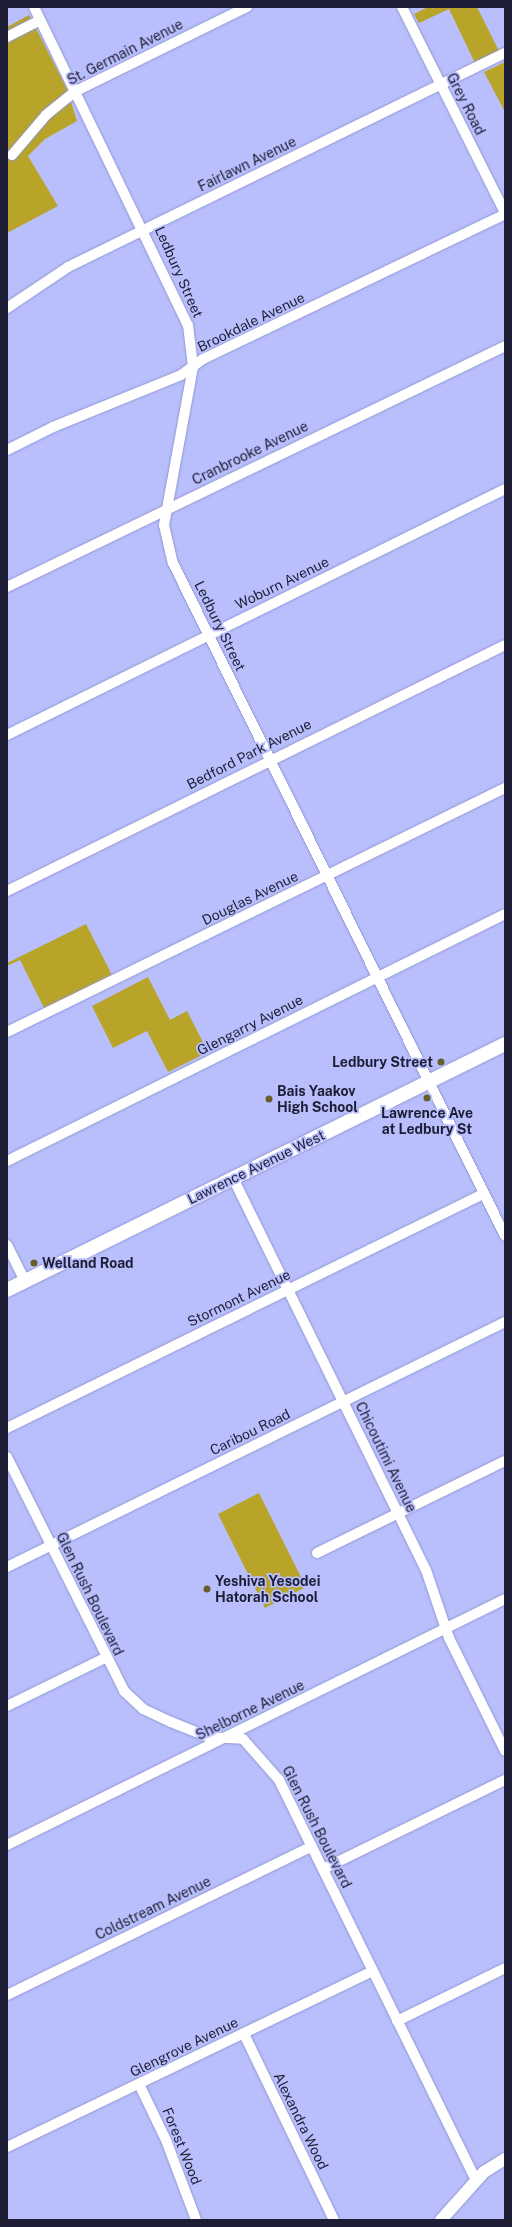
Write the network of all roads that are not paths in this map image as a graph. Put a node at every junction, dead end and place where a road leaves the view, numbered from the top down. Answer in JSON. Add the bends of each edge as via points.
{"nodes":[{"id":1,"x":34,"y":7,"type":"edge"},
{"id":2,"x":247,"y":7,"type":"edge"},
{"id":3,"x":402,"y":7,"type":"edge"},
{"id":4,"x":40,"y":20,"type":"junction"},
{"id":5,"x":7,"y":37,"type":"edge"},
{"id":6,"x":505,"y":53,"type":"edge"},
{"id":7,"x":440,"y":85,"type":"junction"},
{"id":8,"x":76,"y":91,"type":"junction"},
{"id":9,"x":12,"y":155,"type":"dead end"},
{"id":10,"x":505,"y":214,"type":"edge"},
{"id":11,"x":145,"y":230,"type":"junction"},
{"id":12,"x":7,"y":308,"type":"edge"},
{"id":13,"x":505,"y":346,"type":"edge"},
{"id":14,"x":193,"y":367,"type":"junction"},
{"id":15,"x":7,"y":450,"type":"edge"},
{"id":16,"x":505,"y":489,"type":"edge"},
{"id":17,"x":166,"y":509,"type":"junction"},
{"id":18,"x":7,"y":587,"type":"edge"},
{"id":19,"x":208,"y":635,"type":"junction"},
{"id":20,"x":505,"y":645,"type":"edge"},
{"id":21,"x":7,"y":735,"type":"edge"},
{"id":22,"x":269,"y":759,"type":"junction"},
{"id":23,"x":505,"y":788,"type":"edge"},
{"id":24,"x":328,"y":875,"type":"junction"},
{"id":25,"x":7,"y":891,"type":"edge"},
{"id":26,"x":505,"y":914,"type":"edge"},
{"id":27,"x":377,"y":977,"type":"junction"},
{"id":28,"x":7,"y":1032,"type":"edge"},
{"id":29,"x":505,"y":1044,"type":"edge"},
{"id":30,"x":429,"y":1081,"type":"junction"},
{"id":31,"x":7,"y":1161,"type":"edge"},
{"id":32,"x":233,"y":1178,"type":"junction"},
{"id":33,"x":483,"y":1194,"type":"junction"},
{"id":34,"x":505,"y":1236,"type":"edge"},
{"id":35,"x":7,"y":1245,"type":"edge"},
{"id":36,"x":24,"y":1281,"type":"junction"},
{"id":37,"x":7,"y":1290,"type":"edge"},
{"id":38,"x":286,"y":1290,"type":"junction"},
{"id":39,"x":505,"y":1322,"type":"edge"},
{"id":40,"x":343,"y":1402,"type":"junction"},
{"id":41,"x":7,"y":1428,"type":"edge"},
{"id":42,"x":7,"y":1457,"type":"edge"},
{"id":43,"x":505,"y":1461,"type":"edge"},
{"id":44,"x":398,"y":1514,"type":"junction"},
{"id":45,"x":50,"y":1546,"type":"junction"},
{"id":46,"x":317,"y":1553,"type":"dead end"},
{"id":47,"x":7,"y":1567,"type":"edge"},
{"id":48,"x":505,"y":1599,"type":"edge"},
{"id":49,"x":446,"y":1628,"type":"junction"},
{"id":50,"x":105,"y":1658,"type":"junction"},
{"id":51,"x":7,"y":1706,"type":"edge"},
{"id":52,"x":226,"y":1738,"type":"junction"},
{"id":53,"x":505,"y":1752,"type":"edge"},
{"id":54,"x":505,"y":1780,"type":"edge"},
{"id":55,"x":7,"y":1845,"type":"edge"},
{"id":56,"x":312,"y":1846,"type":"junction"},
{"id":57,"x":323,"y":1869,"type":"junction"},
{"id":58,"x":505,"y":1968,"type":"edge"},
{"id":59,"x":372,"y":1971,"type":"junction"},
{"id":60,"x":7,"y":1995,"type":"edge"},
{"id":61,"x":397,"y":2021,"type":"junction"},
{"id":62,"x":244,"y":2034,"type":"junction"},
{"id":63,"x":139,"y":2084,"type":"junction"},
{"id":64,"x":7,"y":2147,"type":"edge"},
{"id":65,"x":505,"y":2159,"type":"edge"},
{"id":66,"x":476,"y":2180,"type":"junction"},
{"id":67,"x":196,"y":2220,"type":"edge"},
{"id":68,"x":334,"y":2220,"type":"edge"},
{"id":69,"x":441,"y":2220,"type":"edge"}],
"edges":[{"from":1,"to":4,"type":"street","name":"Ledbury Street"},
{"from":2,"to":8,"type":"street","name":"St. Germain Avenue"},
{"from":3,"to":7,"type":"street","name":"Grey Road"},
{"from":4,"to":5,"type":"street"},
{"from":4,"to":8,"type":"street","name":"Ledbury Street"},
{"from":6,"to":7,"type":"street","name":"Fairlawn Avenue"},
{"from":7,"to":10,"type":"street","name":"Grey Road"},
{"from":7,"to":11,"type":"street","name":"Fairlawn Avenue"},
{"from":8,"to":9,"type":"street","name":"St. Germain Avenue","via":[[46,115]]},
{"from":8,"to":11,"type":"street","name":"Ledbury Street"},
{"from":10,"to":14,"type":"street","name":"Brookdale Avenue"},
{"from":11,"to":12,"type":"street","name":"Fairlawn Avenue","via":[[68,267]]},
{"from":11,"to":14,"type":"street","name":"Ledbury Street","via":[[188,325]]},
{"from":13,"to":17,"type":"street","name":"Cranbrooke Avenue"},
{"from":14,"to":15,"type":"street","name":"Brookdale Avenue"},
{"from":14,"to":17,"type":"street","name":"Ledbury Street"},
{"from":16,"to":19,"type":"street","name":"Woburn Avenue"},
{"from":17,"to":18,"type":"street","name":"Cranbrooke Avenue"},
{"from":17,"to":19,"type":"street","name":"Ledbury Street","via":[[165,536],[171,557]]},
{"from":19,"to":21,"type":"street","name":"Woburn Avenue"},
{"from":19,"to":22,"type":"street","name":"Ledbury Street"},
{"from":20,"to":22,"type":"street","name":"Bedford Park Avenue"},
{"from":22,"to":24,"type":"street","name":"Ledbury Street"},
{"from":22,"to":25,"type":"street","name":"Bedford Park Avenue"},
{"from":23,"to":24,"type":"street","name":"Douglas Avenue"},
{"from":24,"to":27,"type":"street","name":"Ledbury Street"},
{"from":24,"to":28,"type":"street","name":"Douglas Avenue"},
{"from":26,"to":27,"type":"street","name":"Glengarry Avenue"},
{"from":27,"to":30,"type":"street","name":"Ledbury Street"},
{"from":27,"to":31,"type":"street","name":"Glengarry Avenue"},
{"from":29,"to":30,"type":"main road","name":"Lawrence Avenue West"},
{"from":30,"to":32,"type":"main road","name":"Lawrence Avenue West"},
{"from":30,"to":33,"type":"street","name":"Ledbury Street"},
{"from":32,"to":36,"type":"main road","name":"Lawrence Avenue West"},
{"from":32,"to":38,"type":"street","name":"Chicoutimi Avenue"},
{"from":33,"to":34,"type":"street","name":"Ledbury Street"},
{"from":33,"to":38,"type":"street","name":"Stormont Avenue"},
{"from":35,"to":36,"type":"street"},
{"from":36,"to":37,"type":"main road","name":"Lawrence Avenue West"},
{"from":38,"to":40,"type":"street","name":"Chicoutimi Avenue"},
{"from":38,"to":41,"type":"street","name":"Stormont Avenue"},
{"from":39,"to":40,"type":"street","name":"Caribou Road"},
{"from":40,"to":44,"type":"street","name":"Chicoutimi Avenue"},
{"from":40,"to":45,"type":"street","name":"Caribou Road"},
{"from":42,"to":45,"type":"street","name":"Glen Rush Boulevard"},
{"from":43,"to":44,"type":"street"},
{"from":44,"to":46,"type":"street"},
{"from":44,"to":49,"type":"street","name":"Chicoutimi Avenue","via":[[432,1584]]},
{"from":45,"to":47,"type":"street","name":"Caribou Road"},
{"from":45,"to":50,"type":"street","name":"Glen Rush Boulevard"},
{"from":48,"to":49,"type":"street","name":"Shelborne Avenue"},
{"from":49,"to":52,"type":"street","name":"Shelborne Avenue"},
{"from":49,"to":53,"type":"street","name":"Chicoutimi Avenue"},
{"from":50,"to":51,"type":"street"},
{"from":50,"to":52,"type":"street","name":"Glen Rush Boulevard","via":[[124,1691],[143,1709],[208,1737]]},
{"from":52,"to":55,"type":"street","name":"Shelborne Avenue"},
{"from":52,"to":56,"type":"street","name":"Glen Rush Boulevard","via":[[243,1739],[265,1760]]},
{"from":54,"to":57,"type":"street"},
{"from":56,"to":57,"type":"street","name":"Glen Rush Boulevard"},
{"from":56,"to":60,"type":"street","name":"Coldstream Avenue"},
{"from":57,"to":59,"type":"street","name":"Glen Rush Boulevard"},
{"from":58,"to":61,"type":"street"},
{"from":59,"to":61,"type":"street","name":"Glen Rush Boulevard"},
{"from":59,"to":62,"type":"street","name":"Glengrove Avenue"},
{"from":61,"to":66,"type":"street","name":"Glen Rush Boulevard"},
{"from":62,"to":63,"type":"street","name":"Glengrove Avenue"},
{"from":62,"to":68,"type":"street","name":"Alexandra Wood"},
{"from":63,"to":64,"type":"street","name":"Glengrove Avenue"},
{"from":63,"to":67,"type":"street","name":"Forest Wood","via":[[166,2140]]},
{"from":65,"to":66,"type":"street"},
{"from":66,"to":69,"type":"street"}]}
